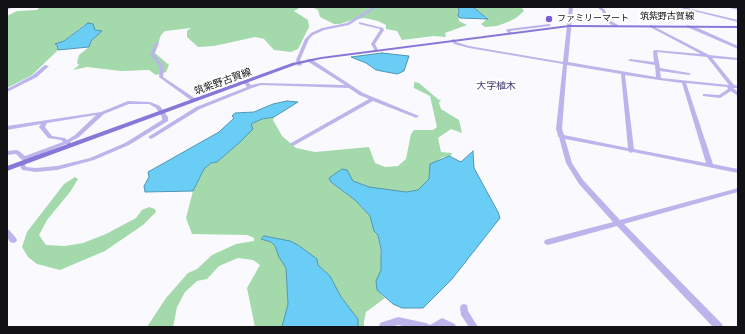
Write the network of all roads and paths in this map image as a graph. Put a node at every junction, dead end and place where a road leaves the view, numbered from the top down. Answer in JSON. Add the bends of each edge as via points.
{"nodes":[{"id":1,"x":11,"y":7,"type":"edge"},
{"id":2,"x":375,"y":7,"type":"edge"},
{"id":3,"x":571,"y":7,"type":"edge"},
{"id":4,"x":599,"y":7,"type":"edge"},
{"id":5,"x":679,"y":7,"type":"edge"},
{"id":6,"x":731,"y":7,"type":"edge"},
{"id":7,"x":7,"y":9,"type":"edge"},
{"id":8,"x":738,"y":9,"type":"edge"},
{"id":9,"x":738,"y":21,"type":"edge"},
{"id":10,"x":360,"y":23,"type":"dead end"},
{"id":11,"x":549,"y":25,"type":"dead end"},
{"id":12,"x":569,"y":26,"type":"junction"},
{"id":13,"x":617,"y":26,"type":"junction"},
{"id":14,"x":651,"y":26,"type":"junction"},
{"id":15,"x":688,"y":26,"type":"junction"},
{"id":16,"x":738,"y":27,"type":"edge"},
{"id":17,"x":510,"y":33,"type":"junction"},
{"id":18,"x":453,"y":40,"type":"junction"},
{"id":19,"x":157,"y":43,"type":"dead end"},
{"id":20,"x":738,"y":48,"type":"edge"},
{"id":21,"x":376,"y":50,"type":"junction"},
{"id":22,"x":708,"y":56,"type":"junction"},
{"id":23,"x":738,"y":59,"type":"edge"},
{"id":24,"x":630,"y":60,"type":"dead end"},
{"id":25,"x":311,"y":61,"type":"junction"},
{"id":26,"x":566,"y":63,"type":"junction"},
{"id":27,"x":299,"y":64,"type":"junction"},
{"id":28,"x":47,"y":66,"type":"dead end"},
{"id":29,"x":657,"y":66,"type":"junction"},
{"id":30,"x":623,"y":73,"type":"junction"},
{"id":31,"x":689,"y":74,"type":"dead end"},
{"id":32,"x":660,"y":79,"type":"junction"},
{"id":33,"x":684,"y":83,"type":"junction"},
{"id":34,"x":247,"y":84,"type":"junction"},
{"id":35,"x":348,"y":87,"type":"junction"},
{"id":36,"x":733,"y":87,"type":"edge"},
{"id":37,"x":7,"y":90,"type":"edge"},
{"id":38,"x":705,"y":95,"type":"dead end"},
{"id":39,"x":738,"y":95,"type":"edge"},
{"id":40,"x":372,"y":98,"type":"junction"},
{"id":41,"x":194,"y":100,"type":"junction"},
{"id":42,"x":102,"y":113,"type":"junction"},
{"id":43,"x":163,"y":113,"type":"junction"},
{"id":44,"x":416,"y":116,"type":"dead end"},
{"id":45,"x":45,"y":122,"type":"junction"},
{"id":46,"x":7,"y":128,"type":"edge"},
{"id":47,"x":151,"y":136,"type":"dead end"},
{"id":48,"x":560,"y":136,"type":"junction"},
{"id":49,"x":69,"y":144,"type":"junction"},
{"id":50,"x":293,"y":144,"type":"dead end"},
{"id":51,"x":631,"y":151,"type":"junction"},
{"id":52,"x":7,"y":153,"type":"edge"},
{"id":53,"x":23,"y":165,"type":"junction"},
{"id":54,"x":710,"y":165,"type":"junction"},
{"id":55,"x":7,"y":169,"type":"edge"},
{"id":56,"x":737,"y":171,"type":"edge"},
{"id":57,"x":7,"y":173,"type":"edge"},
{"id":58,"x":738,"y":190,"type":"edge"},
{"id":59,"x":618,"y":222,"type":"junction"},
{"id":60,"x":7,"y":232,"type":"edge"},
{"id":61,"x":13,"y":240,"type":"dead end"},
{"id":62,"x":548,"y":242,"type":"dead end"},
{"id":63,"x":464,"y":308,"type":"dead end"},
{"id":64,"x":382,"y":326,"type":"dead end"},
{"id":65,"x":426,"y":327,"type":"edge"},
{"id":66,"x":433,"y":327,"type":"edge"},
{"id":67,"x":452,"y":327,"type":"edge"},
{"id":68,"x":474,"y":327,"type":"edge"},
{"id":69,"x":719,"y":327,"type":"edge"}],
"edges":[{"from":1,"to":7,"type":"street"},
{"from":2,"to":27,"type":"street","via":[[348,24],[312,34],[307,40]]},
{"from":3,"to":12,"type":"street"},
{"from":4,"to":13,"type":"street","via":[[604,11],[607,21]]},
{"from":5,"to":9,"type":"street"},
{"from":6,"to":8,"type":"street"},
{"from":10,"to":21,"type":"street","via":[[381,28],[372,44]]},
{"from":11,"to":17,"type":"street","via":[[508,30]]},
{"from":12,"to":13,"type":"main road","name":"筑紫野古賀線"},
{"from":12,"to":17,"type":"main road","name":"筑紫野古賀線"},
{"from":12,"to":26,"type":"street"},
{"from":13,"to":14,"type":"main road","name":"筑紫野古賀線"},
{"from":14,"to":15,"type":"main road","name":"筑紫野古賀線"},
{"from":14,"to":22,"type":"street"},
{"from":15,"to":16,"type":"main road","name":"筑紫野古賀線"},
{"from":15,"to":20,"type":"street"},
{"from":17,"to":18,"type":"main road","name":"筑紫野古賀線"},
{"from":18,"to":21,"type":"main road","name":"筑紫野古賀線"},
{"from":18,"to":25,"type":"main road","name":"筑紫野古賀線"},
{"from":18,"to":26,"type":"street","via":[[468,47]]},
{"from":19,"to":41,"type":"street","via":[[152,54],[162,67],[161,77]]},
{"from":21,"to":25,"type":"main road","name":"筑紫野古賀線"},
{"from":22,"to":23,"type":"street"},
{"from":22,"to":29,"type":"street","via":[[655,51]]},
{"from":22,"to":36,"type":"street"},
{"from":24,"to":29,"type":"street"},
{"from":25,"to":27,"type":"main road","name":"筑紫野古賀線"},
{"from":25,"to":35,"type":"street"},
{"from":26,"to":30,"type":"street"},
{"from":26,"to":48,"type":"street","via":[[560,110]]},
{"from":27,"to":34,"type":"main road","name":"筑紫野古賀線"},
{"from":28,"to":37,"type":"street","via":[[35,76]]},
{"from":29,"to":31,"type":"street"},
{"from":29,"to":32,"type":"street"},
{"from":30,"to":32,"type":"street"},
{"from":30,"to":51,"type":"street"},
{"from":32,"to":33,"type":"street"},
{"from":33,"to":36,"type":"street"},
{"from":33,"to":54,"type":"street"},
{"from":34,"to":35,"type":"street"},
{"from":34,"to":41,"type":"main road","name":"筑紫野古賀線"},
{"from":34,"to":43,"type":"main road","name":"筑紫野古賀線"},
{"from":34,"to":47,"type":"street","via":[[198,108]]},
{"from":35,"to":40,"type":"street"},
{"from":36,"to":38,"type":"street","via":[[720,97]]},
{"from":36,"to":39,"type":"street"},
{"from":40,"to":44,"type":"street"},
{"from":40,"to":50,"type":"street"},
{"from":41,"to":43,"type":"main road","name":"筑紫野古賀線"},
{"from":42,"to":43,"type":"street","via":[[128,102],[141,102],[158,107]]},
{"from":42,"to":45,"type":"street"},
{"from":42,"to":49,"type":"street"},
{"from":43,"to":49,"type":"main road","name":"筑紫野古賀線"},
{"from":43,"to":53,"type":"main road","name":"筑紫野古賀線"},
{"from":43,"to":53,"type":"street","via":[[165,120],[122,147],[92,159],[58,168],[27,170]]},
{"from":45,"to":46,"type":"street"},
{"from":45,"to":49,"type":"street","via":[[42,127],[50,137],[63,139]]},
{"from":48,"to":51,"type":"street"},
{"from":48,"to":59,"type":"street","via":[[574,172]]},
{"from":49,"to":52,"type":"street","via":[[24,158],[17,152]]},
{"from":49,"to":53,"type":"main road","name":"筑紫野古賀線"},
{"from":51,"to":54,"type":"street"},
{"from":53,"to":55,"type":"main road","name":"筑紫野古賀線"},
{"from":53,"to":57,"type":"main road","name":"筑紫野古賀線"},
{"from":54,"to":56,"type":"street"},
{"from":58,"to":59,"type":"street"},
{"from":59,"to":62,"type":"street"},
{"from":59,"to":69,"type":"street"},
{"from":60,"to":61,"type":"street"},
{"from":63,"to":68,"type":"street"},
{"from":64,"to":65,"type":"street","via":[[398,321]]},
{"from":66,"to":67,"type":"street","via":[[442,322]]}]}
